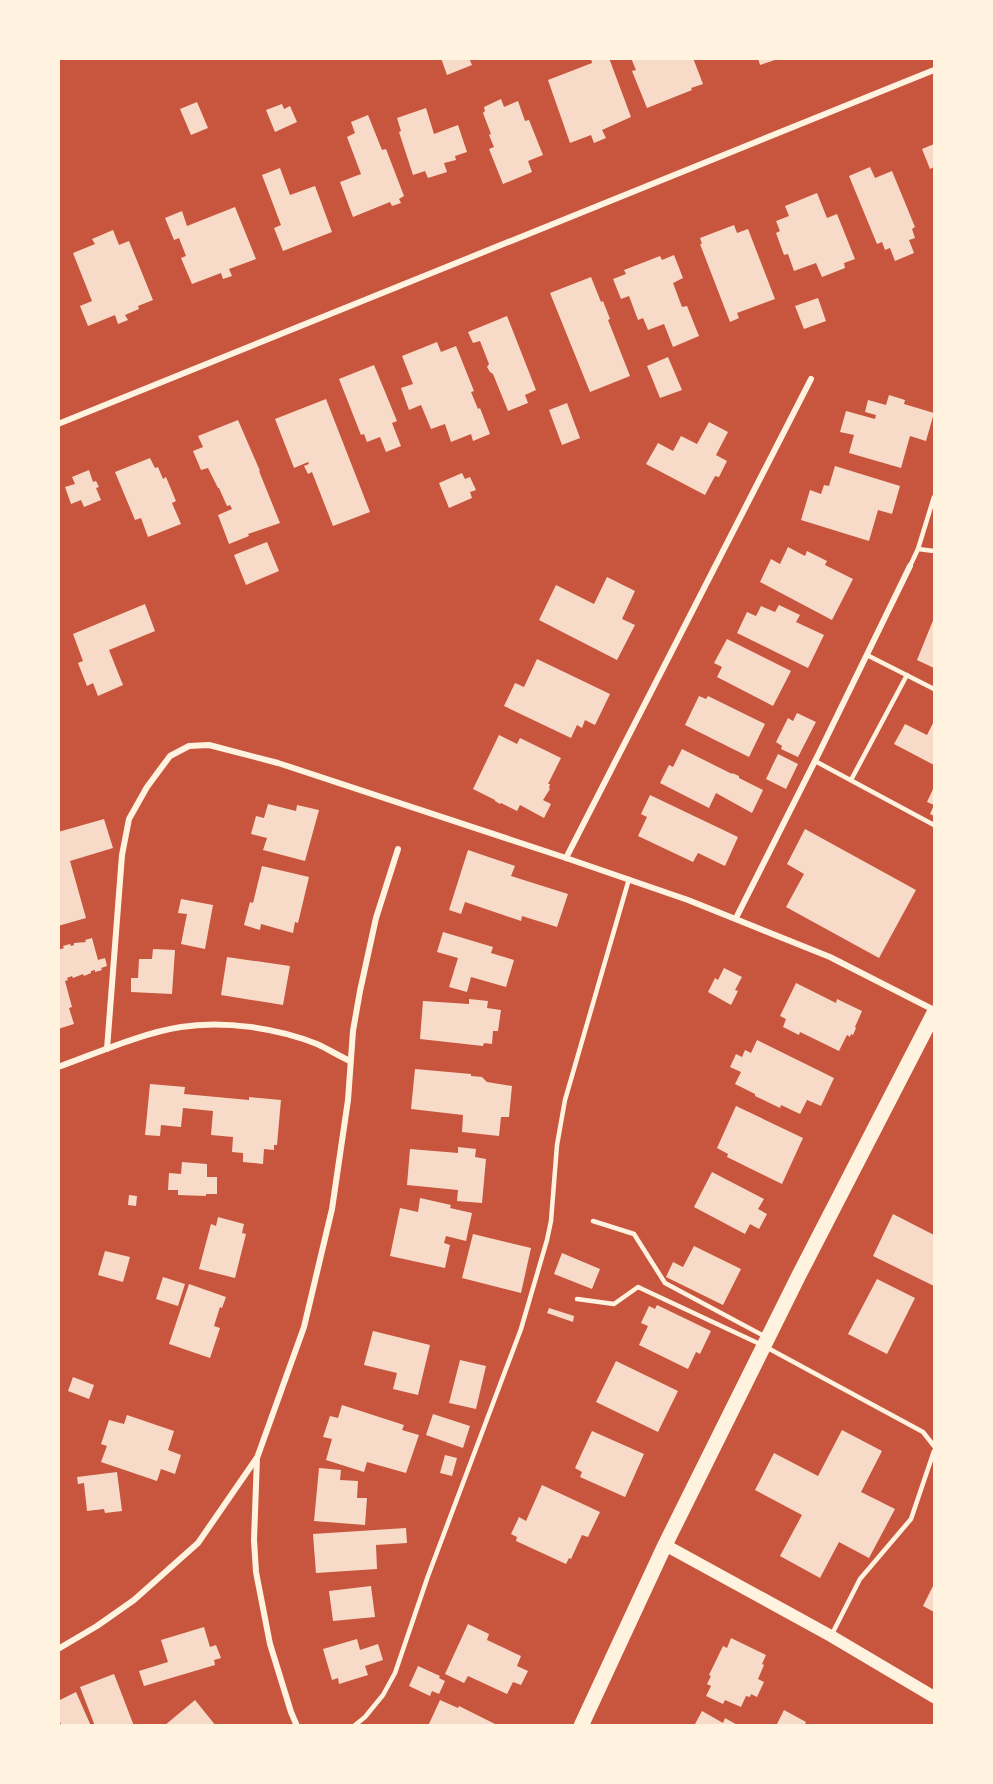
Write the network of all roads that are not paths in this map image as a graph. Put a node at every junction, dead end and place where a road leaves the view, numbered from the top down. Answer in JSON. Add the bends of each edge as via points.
{"nodes":[{"id":1,"x":934,"y":70,"type":"edge"},
{"id":2,"x":811,"y":379,"type":"dead end"},
{"id":3,"x":58,"y":424,"type":"edge"},
{"id":4,"x":934,"y":497,"type":"edge"},
{"id":5,"x":918,"y":549,"type":"junction"},
{"id":6,"x":934,"y":551,"type":"edge"},
{"id":7,"x":910,"y":566,"type":"joint"},
{"id":8,"x":867,"y":655,"type":"junction"},
{"id":9,"x":907,"y":675,"type":"junction"},
{"id":10,"x":934,"y":689,"type":"edge"},
{"id":11,"x":815,"y":761,"type":"junction"},
{"id":12,"x":851,"y":780,"type":"junction"},
{"id":13,"x":934,"y":825,"type":"edge"},
{"id":14,"x":398,"y":849,"type":"dead end"},
{"id":15,"x":566,"y":858,"type":"junction"},
{"id":16,"x":629,"y":879,"type":"junction"},
{"id":17,"x":736,"y":918,"type":"junction"},
{"id":18,"x":934,"y":1012,"type":"edge"},
{"id":19,"x":107,"y":1049,"type":"junction"},
{"id":20,"x":350,"y":1061,"type":"junction"},
{"id":21,"x":58,"y":1066,"type":"edge"},
{"id":22,"x":593,"y":1221,"type":"dead end"},
{"id":23,"x":576,"y":1299,"type":"dead end"},
{"id":24,"x":766,"y":1342,"type":"junction"},
{"id":25,"x":934,"y":1446,"type":"edge"},
{"id":26,"x":934,"y":1451,"type":"edge"},
{"id":27,"x":257,"y":1458,"type":"junction"},
{"id":28,"x":665,"y":1545,"type":"junction"},
{"id":29,"x":831,"y":1636,"type":"junction"},
{"id":30,"x":58,"y":1649,"type":"edge"},
{"id":31,"x":934,"y":1697,"type":"edge"},
{"id":32,"x":297,"y":1725,"type":"edge"},
{"id":33,"x":354,"y":1725,"type":"edge"},
{"id":34,"x":581,"y":1725,"type":"edge"}],
"edges":[{"from":1,"to":3,"type":"street"},
{"from":2,"to":15,"type":"street"},
{"from":4,"to":5,"type":"lane"},
{"from":5,"to":6,"type":"lane"},
{"from":5,"to":7,"type":"lane"},
{"from":7,"to":8,"type":"street"},
{"from":8,"to":9,"type":"lane"},
{"from":8,"to":11,"type":"street"},
{"from":9,"to":10,"type":"lane"},
{"from":9,"to":12,"type":"lane"},
{"from":11,"to":12,"type":"lane"},
{"from":11,"to":17,"type":"street"},
{"from":12,"to":13,"type":"lane"},
{"from":14,"to":20,"type":"street","via":[[376,918],[352,1030]]},
{"from":15,"to":16,"type":"street"},
{"from":15,"to":19,"type":"street","via":[[278,763],[209,745],[189,747],[170,756],[129,819],[122,855]]},
{"from":16,"to":17,"type":"street"},
{"from":16,"to":33,"type":"lane","via":[[565,1100],[556,1145],[547,1240],[521,1329],[395,1673],[383,1695]]},
{"from":17,"to":18,"type":"street","via":[[830,957]]},
{"from":18,"to":24,"type":"main road"},
{"from":19,"to":20,"type":"street","via":[[180,1027],[210,1024],[284,1034],[317,1044]]},
{"from":19,"to":21,"type":"street"},
{"from":20,"to":27,"type":"street","via":[[332,1209],[304,1327]]},
{"from":22,"to":24,"type":"lane","via":[[634,1234],[665,1283]]},
{"from":23,"to":24,"type":"lane","via":[[614,1304],[638,1287]]},
{"from":24,"to":25,"type":"lane","via":[[923,1432]]},
{"from":24,"to":28,"type":"main road"},
{"from":26,"to":29,"type":"lane","via":[[911,1519],[860,1579]]},
{"from":27,"to":30,"type":"street","via":[[198,1543],[134,1600]]},
{"from":27,"to":32,"type":"street","via":[[256,1572],[270,1644]]},
{"from":28,"to":29,"type":"main road"},
{"from":28,"to":34,"type":"main road"},
{"from":29,"to":31,"type":"main road"}]}
